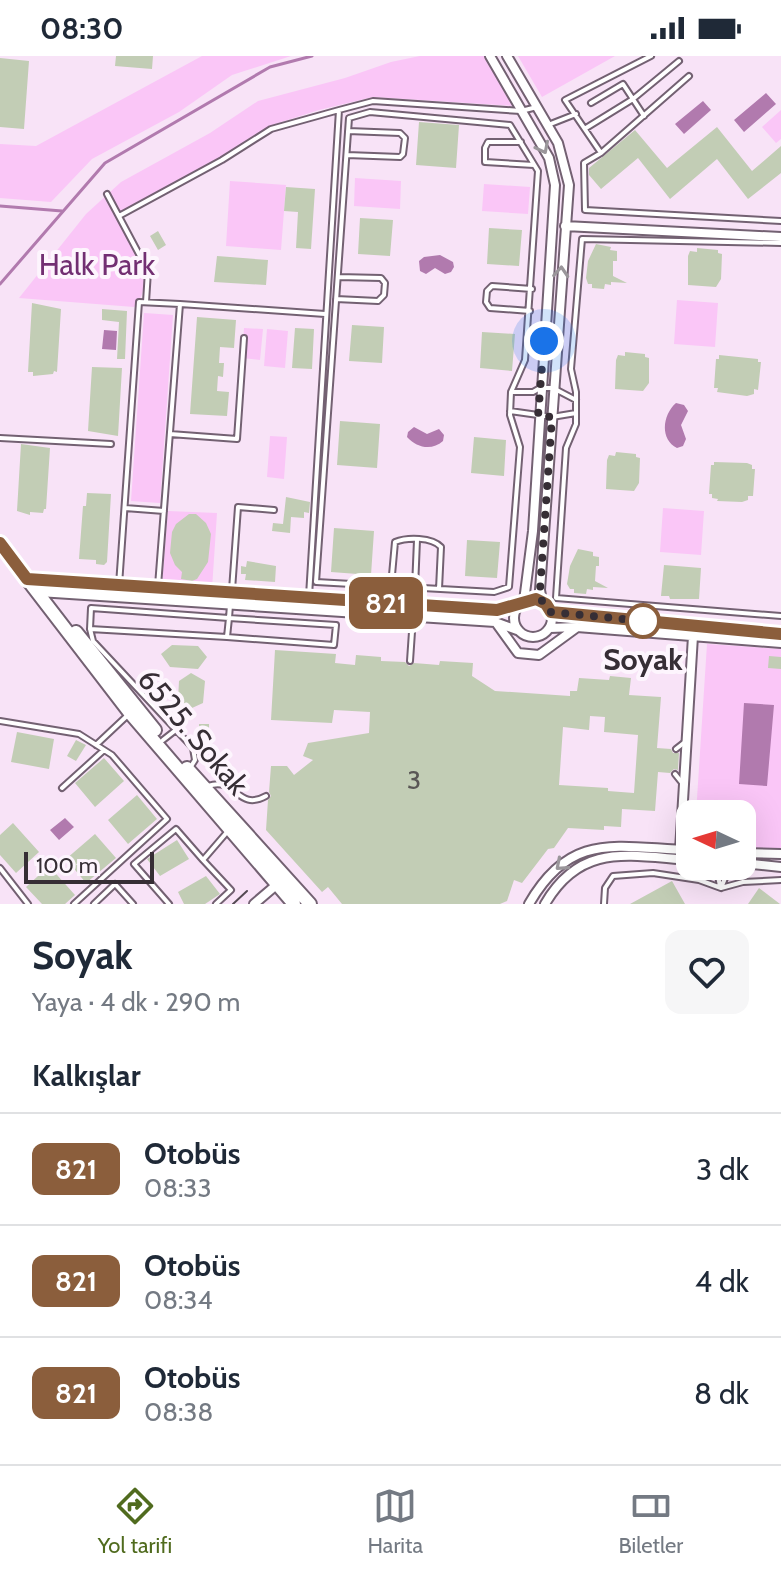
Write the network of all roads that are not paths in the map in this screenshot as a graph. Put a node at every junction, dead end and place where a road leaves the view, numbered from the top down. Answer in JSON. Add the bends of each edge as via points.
{"nodes":[{"id":1,"x":490,"y":56,"type":"edge"},
{"id":2,"x":507,"y":56,"type":"edge"},
{"id":3,"x":651,"y":56,"type":"edge"},
{"id":4,"x":679,"y":61,"type":"dead end"},
{"id":5,"x":689,"y":76,"type":"dead end"},
{"id":6,"x":633,"y":99,"type":"junction"},
{"id":7,"x":591,"y":103,"type":"dead end"},
{"id":8,"x":538,"y":107,"type":"junction"},
{"id":9,"x":339,"y":110,"type":"junction"},
{"id":10,"x":521,"y":111,"type":"junction"},
{"id":11,"x":576,"y":113,"type":"junction"},
{"id":12,"x":644,"y":116,"type":"junction"},
{"id":13,"x":548,"y":125,"type":"junction"},
{"id":14,"x":586,"y":128,"type":"junction"},
{"id":15,"x":348,"y":131,"type":"junction"},
{"id":16,"x":521,"y":142,"type":"junction"},
{"id":17,"x":601,"y":153,"type":"junction"},
{"id":18,"x":347,"y":155,"type":"junction"},
{"id":19,"x":534,"y":165,"type":"junction"},
{"id":20,"x":107,"y":194,"type":"dead end"},
{"id":21,"x":119,"y":216,"type":"junction"},
{"id":22,"x":781,"y":221,"type":"edge"},
{"id":23,"x":565,"y":226,"type":"junction"},
{"id":24,"x":781,"y":240,"type":"edge"},
{"id":25,"x":338,"y":277,"type":"junction"},
{"id":26,"x":532,"y":289,"type":"junction"},
{"id":27,"x":336,"y":299,"type":"junction"},
{"id":28,"x":146,"y":302,"type":"junction"},
{"id":29,"x":180,"y":304,"type":"junction"},
{"id":30,"x":530,"y":311,"type":"junction"},
{"id":31,"x":326,"y":314,"type":"junction"},
{"id":32,"x":244,"y":338,"type":"dead end"},
{"id":33,"x":540,"y":388,"type":"junction"},
{"id":34,"x":553,"y":388,"type":"junction"},
{"id":35,"x":511,"y":392,"type":"junction"},
{"id":36,"x":576,"y":400,"type":"junction"},
{"id":37,"x":510,"y":411,"type":"junction"},
{"id":38,"x":576,"y":413,"type":"junction"},
{"id":39,"x":538,"y":416,"type":"junction"},
{"id":40,"x":552,"y":417,"type":"junction"},
{"id":41,"x":170,"y":434,"type":"junction"},
{"id":42,"x":0,"y":438,"type":"edge"},
{"id":43,"x":111,"y":444,"type":"dead end"},
{"id":44,"x":125,"y":508,"type":"junction"},
{"id":45,"x":274,"y":510,"type":"dead end"},
{"id":46,"x":164,"y":511,"type":"junction"},
{"id":47,"x":417,"y":540,"type":"junction"},
{"id":48,"x":0,"y":544,"type":"edge"},
{"id":49,"x":27,"y":579,"type":"junction"},
{"id":50,"x":119,"y":585,"type":"junction"},
{"id":51,"x":391,"y":586,"type":"junction"},
{"id":52,"x":158,"y":588,"type":"junction"},
{"id":53,"x":415,"y":588,"type":"junction"},
{"id":54,"x":439,"y":589,"type":"junction"},
{"id":55,"x":39,"y":592,"type":"junction"},
{"id":56,"x":231,"y":593,"type":"junction"},
{"id":57,"x":309,"y":598,"type":"junction"},
{"id":58,"x":542,"y":601,"type":"junction"},
{"id":59,"x":521,"y":603,"type":"junction"},
{"id":60,"x":230,"y":605,"type":"junction"},
{"id":61,"x":551,"y":612,"type":"junction"},
{"id":62,"x":781,"y":616,"type":"edge"},
{"id":63,"x":413,"y":617,"type":"junction"},
{"id":64,"x":229,"y":618,"type":"junction"},
{"id":65,"x":495,"y":622,"type":"junction"},
{"id":66,"x":577,"y":627,"type":"junction"},
{"id":67,"x":550,"y":628,"type":"junction"},
{"id":68,"x":90,"y":629,"type":"junction"},
{"id":69,"x":517,"y":630,"type":"junction"},
{"id":70,"x":781,"y":634,"type":"edge"},
{"id":71,"x":693,"y":636,"type":"junction"},
{"id":72,"x":227,"y":637,"type":"junction"},
{"id":73,"x":781,"y":643,"type":"edge"},
{"id":74,"x":410,"y":661,"type":"dead end"},
{"id":75,"x":130,"y":713,"type":"junction"},
{"id":76,"x":0,"y":721,"type":"edge"},
{"id":77,"x":177,"y":729,"type":"junction"},
{"id":78,"x":163,"y":740,"type":"junction"},
{"id":79,"x":687,"y":740,"type":"junction"},
{"id":80,"x":96,"y":745,"type":"junction"},
{"id":81,"x":676,"y":749,"type":"dead end"},
{"id":82,"x":104,"y":750,"type":"junction"},
{"id":83,"x":189,"y":770,"type":"junction"},
{"id":84,"x":675,"y":774,"type":"dead end"},
{"id":85,"x":684,"y":784,"type":"junction"},
{"id":86,"x":205,"y":787,"type":"junction"},
{"id":87,"x":62,"y":788,"type":"dead end"},
{"id":88,"x":266,"y":796,"type":"dead end"},
{"id":89,"x":684,"y":800,"type":"edge"},
{"id":90,"x":230,"y":829,"type":"junction"},
{"id":91,"x":676,"y":850,"type":"edge"},
{"id":92,"x":756,"y":853,"type":"edge"},
{"id":93,"x":781,"y":854,"type":"edge"},
{"id":94,"x":676,"y":859,"type":"edge"},
{"id":95,"x":203,"y":860,"type":"junction"},
{"id":96,"x":756,"y":864,"type":"edge"},
{"id":97,"x":781,"y":867,"type":"edge"},
{"id":98,"x":0,"y":868,"type":"edge"},
{"id":99,"x":719,"y":880,"type":"edge"},
{"id":100,"x":724,"y":880,"type":"edge"},
{"id":101,"x":781,"y":880,"type":"edge"},
{"id":102,"x":281,"y":881,"type":"junction"},
{"id":103,"x":721,"y":888,"type":"junction"},
{"id":104,"x":28,"y":904,"type":"edge"},
{"id":105,"x":74,"y":904,"type":"edge"},
{"id":106,"x":94,"y":904,"type":"edge"},
{"id":107,"x":133,"y":904,"type":"edge"},
{"id":108,"x":169,"y":904,"type":"edge"},
{"id":109,"x":216,"y":904,"type":"edge"},
{"id":110,"x":254,"y":904,"type":"edge"},
{"id":111,"x":294,"y":904,"type":"edge"},
{"id":112,"x":310,"y":904,"type":"edge"},
{"id":113,"x":529,"y":904,"type":"edge"},
{"id":114,"x":545,"y":904,"type":"edge"},
{"id":115,"x":604,"y":904,"type":"edge"}],
"edges":[{"from":1,"to":10,"type":"street"},
{"from":2,"to":8,"type":"street"},
{"from":3,"to":11,"type":"lane","via":[[565,100]]},
{"from":4,"to":6,"type":"lane"},
{"from":5,"to":12,"type":"lane"},
{"from":6,"to":7,"type":"lane","via":[[623,84]]},
{"from":6,"to":12,"type":"lane"},
{"from":6,"to":14,"type":"lane"},
{"from":8,"to":10,"type":"lane"},
{"from":8,"to":13,"type":"street"},
{"from":9,"to":10,"type":"lane","via":[[373,101]]},
{"from":9,"to":21,"type":"lane","via":[[271,129]]},
{"from":9,"to":31,"type":"lane"},
{"from":10,"to":33,"type":"street","one_way":true,"via":[[549,158],[555,185]]},
{"from":11,"to":13,"type":"lane"},
{"from":11,"to":14,"type":"lane"},
{"from":12,"to":17,"type":"lane"},
{"from":13,"to":23,"type":"street","via":[[569,185]]},
{"from":14,"to":17,"type":"lane"},
{"from":15,"to":16,"type":"lane","via":[[349,118],[370,112],[510,125]]},
{"from":15,"to":18,"type":"lane"},
{"from":15,"to":18,"type":"lane","via":[[400,133],[405,139],[398,158]]},
{"from":16,"to":19,"type":"lane"},
{"from":16,"to":19,"type":"lane","via":[[488,142],[485,162]]},
{"from":17,"to":22,"type":"lane","via":[[584,163],[585,210]]},
{"from":18,"to":25,"type":"lane"},
{"from":19,"to":26,"type":"lane","via":[[538,182]]},
{"from":20,"to":21,"type":"lane"},
{"from":21,"to":28,"type":"lane","via":[[148,271]]},
{"from":23,"to":24,"type":"street"},
{"from":34,"to":23,"type":"street","one_way":true},
{"from":24,"to":36,"type":"lane","via":[[582,239],[571,369]]},
{"from":25,"to":27,"type":"lane"},
{"from":25,"to":27,"type":"lane","via":[[381,278],[384,295],[378,301]]},
{"from":26,"to":30,"type":"lane"},
{"from":26,"to":30,"type":"lane","via":[[492,286],[487,293],[488,307]]},
{"from":27,"to":51,"type":"lane","via":[[316,582]]},
{"from":28,"to":29,"type":"lane"},
{"from":28,"to":44,"type":"lane","via":[[139,302]]},
{"from":29,"to":31,"type":"lane"},
{"from":29,"to":41,"type":"lane"},
{"from":30,"to":35,"type":"lane","via":[[525,360]]},
{"from":31,"to":57,"type":"lane"},
{"from":32,"to":41,"type":"lane","via":[[237,439]]},
{"from":33,"to":34,"type":"lane"},
{"from":33,"to":35,"type":"lane"},
{"from":33,"to":39,"type":"street"},
{"from":34,"to":36,"type":"lane"},
{"from":34,"to":40,"type":"street"},
{"from":35,"to":37,"type":"lane"},
{"from":36,"to":38,"type":"lane"},
{"from":37,"to":39,"type":"lane"},
{"from":37,"to":54,"type":"lane","via":[[520,447],[509,587],[494,592]]},
{"from":38,"to":40,"type":"lane"},
{"from":38,"to":62,"type":"lane","via":[[566,448],[556,598]]},
{"from":39,"to":40,"type":"lane"},
{"from":39,"to":59,"type":"street","via":[[533,531]]},
{"from":40,"to":58,"type":"street"},
{"from":41,"to":46,"type":"lane"},
{"from":42,"to":43,"type":"lane"},
{"from":44,"to":46,"type":"lane"},
{"from":44,"to":50,"type":"lane"},
{"from":45,"to":56,"type":"lane","via":[[238,507]]},
{"from":46,"to":52,"type":"lane"},
{"from":47,"to":51,"type":"lane","via":[[395,542]]},
{"from":47,"to":53,"type":"lane"},
{"from":47,"to":54,"type":"lane","via":[[436,541],[441,547]]},
{"from":48,"to":49,"type":"street","name":"6525. Sokak"},
{"from":49,"to":50,"type":"street"},
{"from":49,"to":55,"type":"street","name":"6525. Sokak"},
{"from":50,"to":52,"type":"street"},
{"from":51,"to":53,"type":"lane"},
{"from":52,"to":56,"type":"street"},
{"from":53,"to":54,"type":"lane"},
{"from":55,"to":60,"type":"street"},
{"from":55,"to":75,"type":"street","name":"6525. Sokak"},
{"from":55,"to":78,"type":"street","name":"6525. Sokak"},
{"from":56,"to":57,"type":"street"},
{"from":57,"to":59,"type":"street","via":[[497,610]]},
{"from":58,"to":59,"type":"street"},
{"from":58,"to":61,"type":"street"},
{"from":59,"to":69,"type":"street","via":[[514,620]]},
{"from":60,"to":63,"type":"street"},
{"from":60,"to":64,"type":"lane"},
{"from":61,"to":67,"type":"street"},
{"from":61,"to":70,"type":"street"},
{"from":63,"to":65,"type":"street"},
{"from":63,"to":74,"type":"lane"},
{"from":64,"to":68,"type":"lane","via":[[91,608]]},
{"from":64,"to":72,"type":"lane"},
{"from":64,"to":72,"type":"lane","via":[[336,625],[334,645]]},
{"from":65,"to":66,"type":"street","via":[[518,653],[539,655]]},
{"from":65,"to":69,"type":"street"},
{"from":66,"to":67,"type":"street"},
{"from":66,"to":71,"type":"street"},
{"from":67,"to":69,"type":"street","via":[[531,638]]},
{"from":68,"to":72,"type":"lane"},
{"from":68,"to":77,"type":"lane","via":[[93,641]]},
{"from":71,"to":73,"type":"street"},
{"from":71,"to":79,"type":"street"},
{"from":75,"to":80,"type":"lane"},
{"from":75,"to":90,"type":"street","name":"6525. Sokak"},
{"from":76,"to":80,"type":"lane","via":[[79,734]]},
{"from":77,"to":78,"type":"lane"},
{"from":77,"to":83,"type":"lane","via":[[194,752]]},
{"from":78,"to":83,"type":"street","name":"6525. Sokak"},
{"from":79,"to":81,"type":"lane"},
{"from":79,"to":85,"type":"street"},
{"from":80,"to":82,"type":"lane"},
{"from":82,"to":87,"type":"lane"},
{"from":82,"to":105,"type":"lane","via":[[167,819]]},
{"from":83,"to":86,"type":"street","name":"6525. Sokak"},
{"from":84,"to":85,"type":"lane"},
{"from":85,"to":89,"type":"street"},
{"from":86,"to":88,"type":"lane","via":[[227,785],[250,801]]},
{"from":86,"to":102,"type":"street","name":"6525. Sokak"},
{"from":90,"to":95,"type":"lane"},
{"from":90,"to":102,"type":"street","name":"6525. Sokak"},
{"from":91,"to":113,"type":"street","one_way":true,"via":[[610,846],[570,856]]},
{"from":92,"to":93,"type":"street"},
{"from":94,"to":114,"type":"street","via":[[598,858],[565,877]]},
{"from":95,"to":108,"type":"lane","via":[[176,829],[134,864]]},
{"from":95,"to":109,"type":"lane","via":[[231,890]]},
{"from":96,"to":97,"type":"street"},
{"from":98,"to":104,"type":"lane"},
{"from":99,"to":103,"type":"lane"},
{"from":100,"to":103,"type":"lane"},
{"from":101,"to":103,"type":"lane"},
{"from":102,"to":110,"type":"street"},
{"from":102,"to":111,"type":"street","name":"6525. Sokak"},
{"from":102,"to":112,"type":"street","name":"6525. Sokak"},
{"from":103,"to":115,"type":"lane","via":[[653,873],[613,876]]},
{"from":106,"to":107,"type":"lane","via":[[115,884]]}]}
